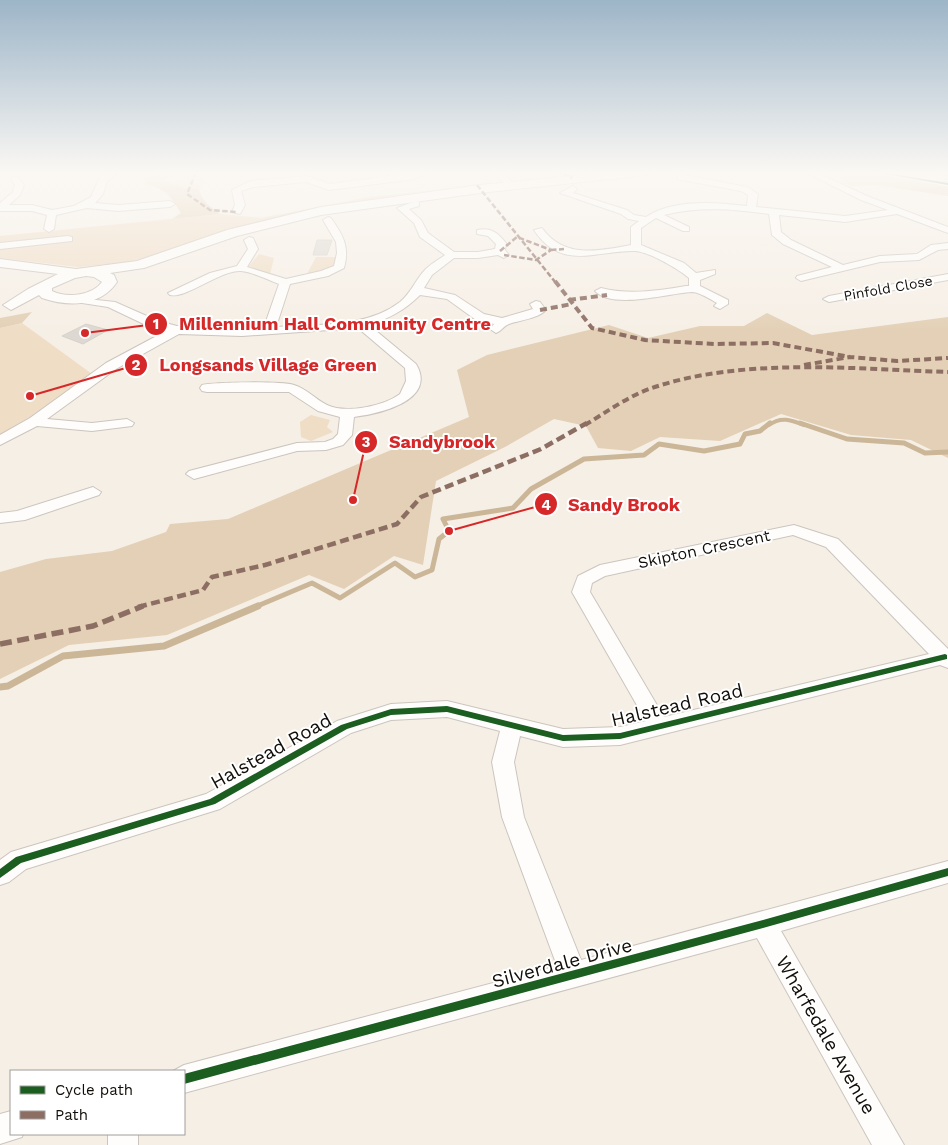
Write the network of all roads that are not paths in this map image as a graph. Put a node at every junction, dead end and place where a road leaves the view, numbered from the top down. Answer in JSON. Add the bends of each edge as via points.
{"nodes":[{"id":1,"x":50,"y":225,"type":"edge"},
{"id":2,"x":262,"y":225,"type":"edge"},
{"id":3,"x":331,"y":225,"type":"edge"},
{"id":4,"x":420,"y":225,"type":"edge"},
{"id":5,"x":638,"y":225,"type":"edge"},
{"id":6,"x":677,"y":225,"type":"edge"},
{"id":7,"x":775,"y":225,"type":"edge"},
{"id":8,"x":936,"y":225,"type":"edge"},
{"id":9,"x":49,"y":229,"type":"dead end"},
{"id":10,"x":539,"y":230,"type":"dead end"},
{"id":11,"x":686,"y":230,"type":"dead end"},
{"id":12,"x":948,"y":230,"type":"edge"},
{"id":13,"x":482,"y":232,"type":"dead end"},
{"id":14,"x":68,"y":239,"type":"dead end"},
{"id":15,"x":249,"y":240,"type":"dead end"},
{"id":16,"x":0,"y":246,"type":"edge"},
{"id":17,"x":948,"y":246,"type":"edge"},
{"id":18,"x":636,"y":247,"type":"junction"},
{"id":19,"x":452,"y":255,"type":"junction"},
{"id":20,"x":0,"y":264,"type":"edge"},
{"id":21,"x":139,"y":265,"type":"junction"},
{"id":22,"x":840,"y":267,"type":"junction"},
{"id":23,"x":26,"y":268,"type":"junction"},
{"id":24,"x":241,"y":268,"type":"junction"},
{"id":25,"x":84,"y":272,"type":"junction"},
{"id":26,"x":711,"y":272,"type":"dead end"},
{"id":27,"x":948,"y":277,"type":"edge"},
{"id":28,"x":801,"y":278,"type":"dead end"},
{"id":29,"x":285,"y":282,"type":"junction"},
{"id":30,"x":694,"y":282,"type":"junction"},
{"id":31,"x":110,"y":284,"type":"junction"},
{"id":32,"x":46,"y":285,"type":"junction"},
{"id":33,"x":417,"y":291,"type":"junction"},
{"id":34,"x":601,"y":291,"type":"dead end"},
{"id":35,"x":174,"y":293,"type":"dead end"},
{"id":36,"x":68,"y":299,"type":"junction"},
{"id":37,"x":829,"y":299,"type":"dead end"},
{"id":38,"x":111,"y":304,"type":"junction"},
{"id":39,"x":536,"y":304,"type":"dead end"},
{"id":40,"x":5,"y":306,"type":"edge"},
{"id":41,"x":720,"y":306,"type":"dead end"},
{"id":42,"x":361,"y":324,"type":"junction"},
{"id":43,"x":177,"y":330,"type":"junction"},
{"id":44,"x":269,"y":330,"type":"junction"},
{"id":45,"x":207,"y":388,"type":"dead end"},
{"id":46,"x":347,"y":416,"type":"junction"},
{"id":47,"x":35,"y":421,"type":"junction"},
{"id":48,"x":128,"y":423,"type":"dead end"},
{"id":49,"x":0,"y":441,"type":"edge"},
{"id":50,"x":194,"y":474,"type":"dead end"},
{"id":51,"x":93,"y":492,"type":"dead end"},
{"id":52,"x":0,"y":518,"type":"edge"},
{"id":53,"x":946,"y":659,"type":"edge"},
{"id":54,"x":512,"y":724,"type":"junction"},
{"id":55,"x":659,"y":726,"type":"junction"},
{"id":56,"x":948,"y":872,"type":"edge"},
{"id":57,"x":0,"y":874,"type":"edge"},
{"id":58,"x":763,"y":924,"type":"junction"},
{"id":59,"x":574,"y":975,"type":"junction"},
{"id":60,"x":185,"y":1080,"type":"edge"},
{"id":61,"x":889,"y":1145,"type":"edge"}],
"edges":[{"from":1,"to":9,"type":"street"},
{"from":2,"to":21,"type":"main road"},
{"from":3,"to":29,"type":"street","via":[[342,243],[344,254],[339,268]]},
{"from":4,"to":19,"type":"street","via":[[424,235]]},
{"from":5,"to":18,"type":"street"},
{"from":6,"to":11,"type":"street"},
{"from":7,"to":22,"type":"street","via":[[776,232],[787,242]]},
{"from":8,"to":12,"type":"street"},
{"from":10,"to":18,"type":"street","via":[[551,245],[579,253]]},
{"from":13,"to":19,"type":"street","via":[[491,233],[501,243],[502,253]]},
{"from":14,"to":16,"type":"street"},
{"from":15,"to":24,"type":"street","via":[[253,249]]},
{"from":17,"to":22,"type":"street","via":[[935,247],[919,258],[880,259]]},
{"from":18,"to":30,"type":"street","via":[[680,266]]},
{"from":19,"to":33,"type":"street","via":[[428,273]]},
{"from":20,"to":23,"type":"main road"},
{"from":21,"to":25,"type":"main road"},
{"from":21,"to":31,"type":"main road"},
{"from":22,"to":28,"type":"street"},
{"from":23,"to":25,"type":"main road"},
{"from":23,"to":32,"type":"main road"},
{"from":24,"to":29,"type":"street"},
{"from":24,"to":35,"type":"street","via":[[214,275]]},
{"from":25,"to":31,"type":"main road","via":[[104,275]]},
{"from":25,"to":32,"type":"main road","via":[[62,276]]},
{"from":26,"to":30,"type":"street"},
{"from":27,"to":37,"type":"street","name":"Pinfold Close"},
{"from":29,"to":44,"type":"street"},
{"from":30,"to":34,"type":"street","via":[[677,292],[607,295]]},
{"from":30,"to":41,"type":"street","via":[[724,302]]},
{"from":31,"to":36,"type":"main road","via":[[95,294]]},
{"from":31,"to":38,"type":"street"},
{"from":32,"to":36,"type":"main road","via":[[47,295]]},
{"from":32,"to":40,"type":"main road"},
{"from":33,"to":39,"type":"street","via":[[451,298],[499,325],[540,310]]},
{"from":33,"to":42,"type":"street","via":[[387,315]]},
{"from":36,"to":38,"type":"street"},
{"from":36,"to":40,"type":"main road"},
{"from":38,"to":43,"type":"street","via":[[154,324]]},
{"from":42,"to":44,"type":"street"},
{"from":42,"to":46,"type":"street","via":[[411,368],[414,376],[412,389],[401,400]]},
{"from":43,"to":44,"type":"street"},
{"from":43,"to":47,"type":"street","via":[[111,366]]},
{"from":45,"to":46,"type":"street","via":[[290,388],[301,391],[322,407]]},
{"from":46,"to":50,"type":"street","via":[[346,435],[338,442],[326,446],[297,447]]},
{"from":47,"to":48,"type":"street","via":[[80,429]]},
{"from":47,"to":49,"type":"street"},
{"from":51,"to":52,"type":"street","via":[[19,516]]},
{"from":53,"to":55,"type":"street","name":"Halstead Road"},
{"from":53,"to":55,"type":"street","name":"Skipton Crescent","via":[[832,543],[794,530],[600,571],[584,580],[581,592]]},
{"from":54,"to":55,"type":"street","name":"Halstead Road","via":[[562,738],[620,736]]},
{"from":54,"to":57,"type":"street","name":"Halstead Road","via":[[447,709],[392,712],[344,727],[212,802],[19,860]]},
{"from":54,"to":59,"type":"street","via":[[503,762],[513,817]]},
{"from":56,"to":58,"type":"street","name":"Silverdale Drive"},
{"from":58,"to":59,"type":"street","name":"Silverdale Drive"},
{"from":58,"to":61,"type":"street","name":"Wharfedale Avenue"},
{"from":59,"to":60,"type":"street","name":"Silverdale Drive"}]}
